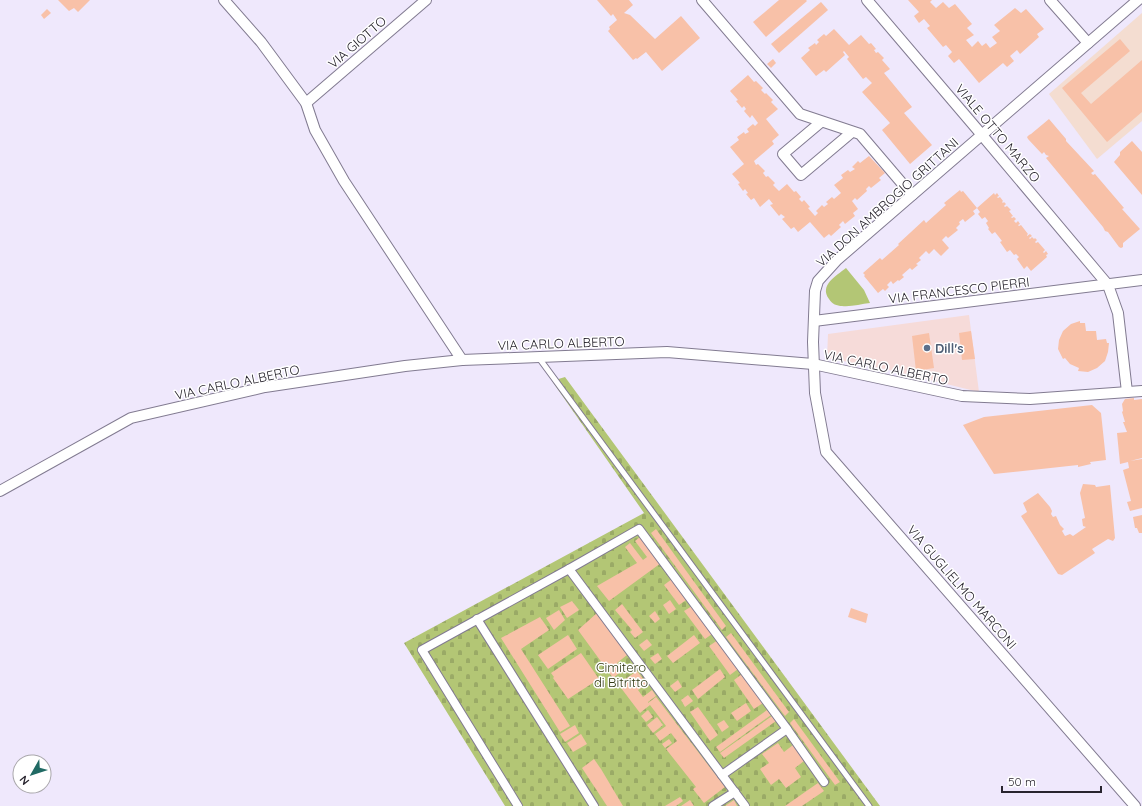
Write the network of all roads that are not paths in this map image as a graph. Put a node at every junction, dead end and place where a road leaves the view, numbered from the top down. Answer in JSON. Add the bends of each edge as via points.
{"nodes":[{"id":1,"x":224,"y":0,"type":"edge"},
{"id":2,"x":426,"y":0,"type":"edge"},
{"id":3,"x":702,"y":0,"type":"edge"},
{"id":4,"x":867,"y":0,"type":"edge"},
{"id":5,"x":1050,"y":0,"type":"edge"},
{"id":6,"x":1138,"y":0,"type":"edge"},
{"id":7,"x":1088,"y":43,"type":"junction"},
{"id":8,"x":306,"y":103,"type":"junction"},
{"id":9,"x":820,"y":122,"type":"junction"},
{"id":10,"x":852,"y":132,"type":"junction"},
{"id":11,"x":982,"y":134,"type":"junction"},
{"id":12,"x":912,"y":195,"type":"junction"},
{"id":13,"x":1142,"y":280,"type":"edge"},
{"id":14,"x":1108,"y":285,"type":"junction"},
{"id":15,"x":814,"y":321,"type":"junction"},
{"id":16,"x":539,"y":358,"type":"junction"},
{"id":17,"x":462,"y":360,"type":"junction"},
{"id":18,"x":814,"y":364,"type":"junction"},
{"id":19,"x":1142,"y":391,"type":"edge"},
{"id":20,"x":1127,"y":392,"type":"junction"},
{"id":21,"x":0,"y":490,"type":"edge"},
{"id":22,"x":569,"y":569,"type":"junction"},
{"id":23,"x":476,"y":619,"type":"junction"},
{"id":24,"x":787,"y":729,"type":"junction"},
{"id":25,"x":722,"y":775,"type":"junction"},
{"id":26,"x":824,"y":782,"type":"dead end"},
{"id":27,"x":735,"y":792,"type":"junction"},
{"id":28,"x":518,"y":806,"type":"edge"},
{"id":29,"x":594,"y":806,"type":"edge"},
{"id":30,"x":713,"y":806,"type":"edge"},
{"id":31,"x":745,"y":806,"type":"edge"},
{"id":32,"x":869,"y":806,"type":"edge"},
{"id":33,"x":1135,"y":806,"type":"edge"}],
"edges":[{"from":1,"to":8,"type":"street","via":[[261,42]]},
{"from":2,"to":8,"type":"street","name":"VIA GIOTTO"},
{"from":3,"to":9,"type":"street","via":[[800,114]]},
{"from":4,"to":11,"type":"street","name":"VIALE OTTO MARZO"},
{"from":5,"to":7,"type":"street"},
{"from":6,"to":7,"type":"street","name":"VIA DON AMBROGIO GRITTANI"},
{"from":7,"to":11,"type":"street","name":"VIA DON AMBROGIO GRITTANI"},
{"from":8,"to":17,"type":"street","via":[[315,130],[344,181]]},
{"from":9,"to":10,"type":"street"},
{"from":9,"to":10,"type":"street","via":[[783,154],[801,175]]},
{"from":10,"to":12,"type":"street","via":[[860,134]]},
{"from":11,"to":12,"type":"street","name":"VIA DON AMBROGIO GRITTANI"},
{"from":11,"to":14,"type":"street","name":"VIALE OTTO MARZO"},
{"from":12,"to":15,"type":"street","name":"VIA DON AMBROGIO GRITTANI","via":[[837,260],[818,281]]},
{"from":13,"to":14,"type":"street","name":"VIA FRANCESCO PIERRI"},
{"from":14,"to":15,"type":"street","name":"VIA FRANCESCO PIERRI"},
{"from":14,"to":20,"type":"street","via":[[1118,313]]},
{"from":15,"to":18,"type":"street","name":"VIA DON AMBROGIO GRITTANI"},
{"from":16,"to":17,"type":"street","name":"VIA CARLO ALBERTO"},
{"from":16,"to":18,"type":"street","name":"VIA CARLO ALBERTO","via":[[668,352]]},
{"from":16,"to":32,"type":"lane"},
{"from":17,"to":21,"type":"street","name":"VIA CARLO ALBERTO","via":[[265,387],[131,418]]},
{"from":18,"to":20,"type":"street","name":"VIA CARLO ALBERTO","via":[[962,396],[1030,399]]},
{"from":18,"to":33,"type":"street","name":"VIA GUGLIELMO MARCONI","via":[[815,393],[826,452]]},
{"from":19,"to":20,"type":"street","name":"VIA CARLO ALBERTO"},
{"from":22,"to":23,"type":"street"},
{"from":22,"to":24,"type":"street","via":[[639,529]]},
{"from":22,"to":25,"type":"street"},
{"from":23,"to":28,"type":"street","via":[[422,650]]},
{"from":23,"to":29,"type":"street"},
{"from":24,"to":25,"type":"street"},
{"from":24,"to":26,"type":"street"},
{"from":25,"to":27,"type":"street"},
{"from":27,"to":30,"type":"street"},
{"from":27,"to":31,"type":"street"}]}
